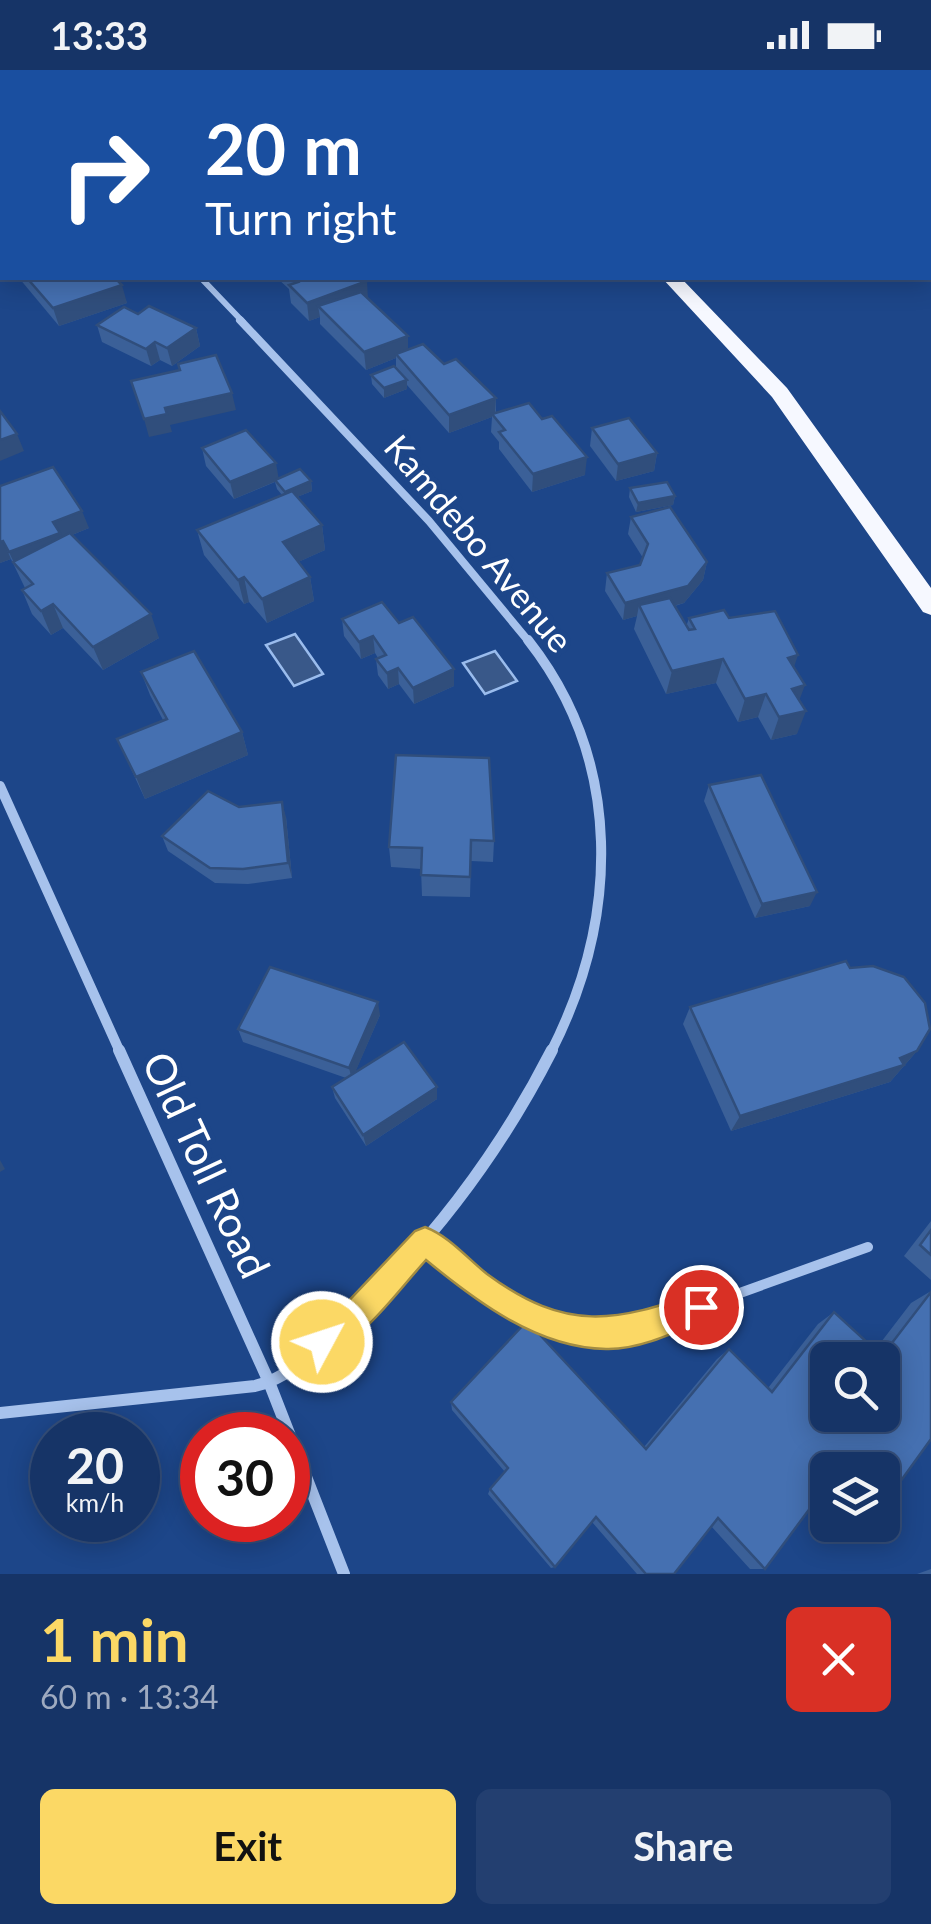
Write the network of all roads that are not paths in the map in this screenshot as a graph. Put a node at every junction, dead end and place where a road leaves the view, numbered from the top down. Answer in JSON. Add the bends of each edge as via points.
{"nodes":[{"id":1,"x":203,"y":280,"type":"edge"},
{"id":2,"x":673,"y":280,"type":"edge"},
{"id":3,"x":931,"y":606,"type":"edge"},
{"id":4,"x":0,"y":786,"type":"edge"},
{"id":5,"x":425,"y":1241,"type":"junction"},
{"id":6,"x":868,"y":1247,"type":"dead end"},
{"id":7,"x":270,"y":1382,"type":"junction"},
{"id":8,"x":0,"y":1413,"type":"edge"},
{"id":9,"x":344,"y":1574,"type":"edge"}],
"edges":[{"from":1,"to":5,"type":"street","name":"Kamdebo Avenue","via":[[461,557],[530,643],[582,728],[598,795],[606,870],[568,1014],[535,1087],[476,1181]]},
{"from":2,"to":3,"type":"highway","via":[[774,380]]},
{"from":4,"to":7,"type":"street","name":"Old Toll Road"},
{"from":5,"to":6,"type":"lane","via":[[480,1286],[532,1316],[607,1334]]},
{"from":5,"to":7,"type":"street","name":"Kamdebo Avenue","via":[[348,1323]]},
{"from":7,"to":8,"type":"street"},
{"from":7,"to":9,"type":"street","name":"Old Toll Road"}]}
